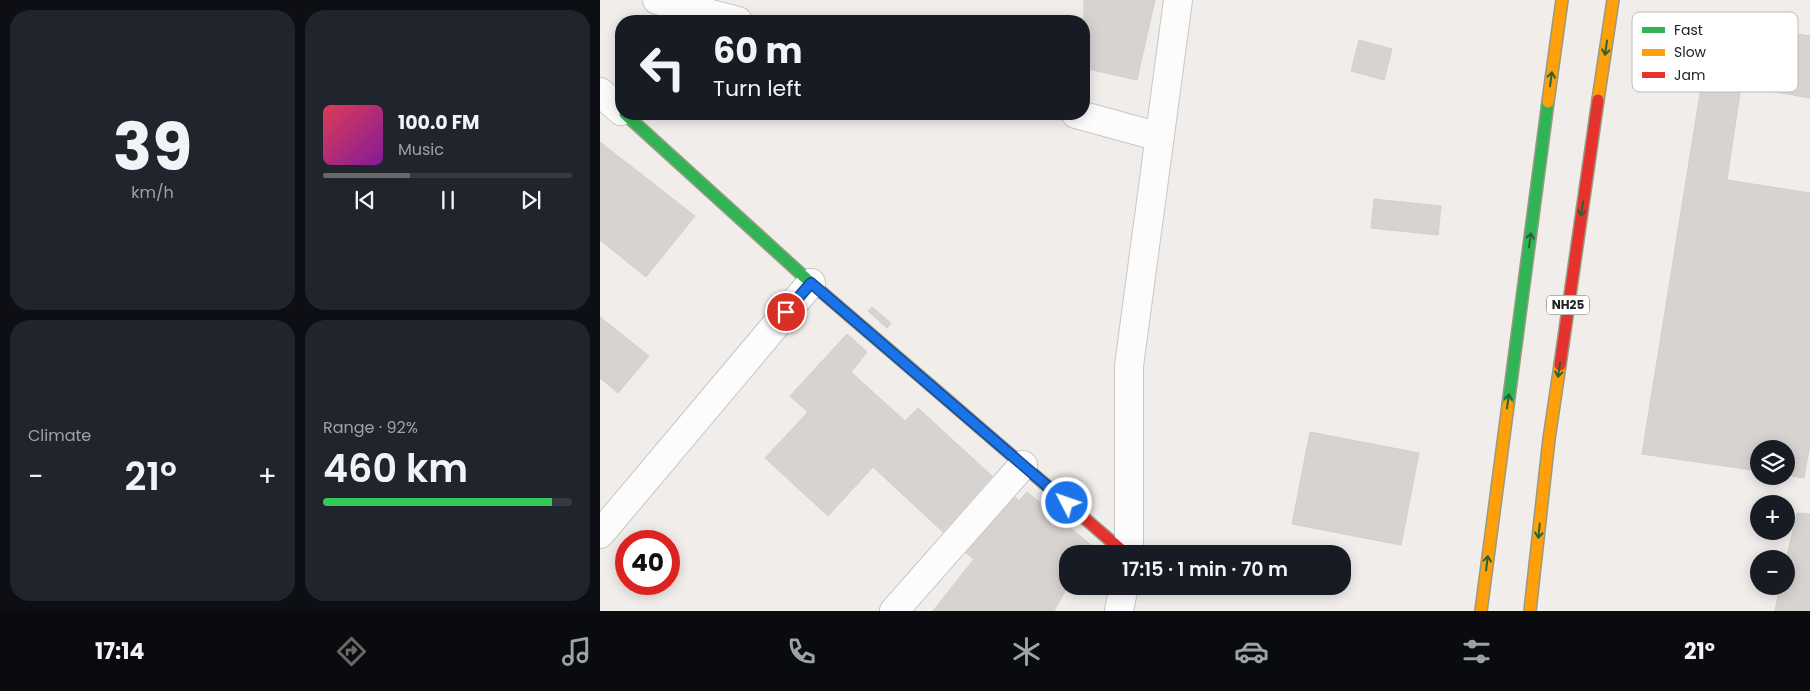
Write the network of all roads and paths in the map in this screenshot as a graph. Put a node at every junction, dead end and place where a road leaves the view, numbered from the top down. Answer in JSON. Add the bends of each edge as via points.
{"nodes":[{"id":1,"x":656,"y":0,"type":"edge"},
{"id":2,"x":1178,"y":0,"type":"edge"},
{"id":3,"x":1562,"y":0,"type":"edge"},
{"id":4,"x":1613,"y":0,"type":"edge"},
{"id":5,"x":715,"y":15,"type":"edge"},
{"id":6,"x":1090,"y":118,"type":"edge"},
{"id":7,"x":625,"y":120,"type":"edge"},
{"id":8,"x":1160,"y":137,"type":"junction"},
{"id":9,"x":811,"y":283,"type":"junction"},
{"id":10,"x":1023,"y":465,"type":"junction"},
{"id":11,"x":600,"y":534,"type":"edge"},
{"id":12,"x":1116,"y":545,"type":"edge"},
{"id":13,"x":1127,"y":545,"type":"edge"},
{"id":14,"x":1122,"y":595,"type":"edge"},
{"id":15,"x":894,"y":611,"type":"edge"},
{"id":16,"x":1119,"y":611,"type":"edge"},
{"id":17,"x":1481,"y":611,"type":"edge"},
{"id":18,"x":1530,"y":611,"type":"edge"}],
"edges":[{"from":1,"to":5,"type":"street"},
{"from":2,"to":8,"type":"street"},
{"from":17,"to":3,"type":"main road","one_way":true},
{"from":4,"to":18,"type":"main road","number":"NH25","one_way":true,"via":[[1549,439]]},
{"from":6,"to":8,"type":"street"},
{"from":7,"to":9,"type":"main road"},
{"from":8,"to":13,"type":"street","via":[[1129,366]]},
{"from":9,"to":10,"type":"main road"},
{"from":9,"to":11,"type":"street"},
{"from":10,"to":12,"type":"main road"},
{"from":10,"to":15,"type":"street"},
{"from":14,"to":16,"type":"street"}]}
